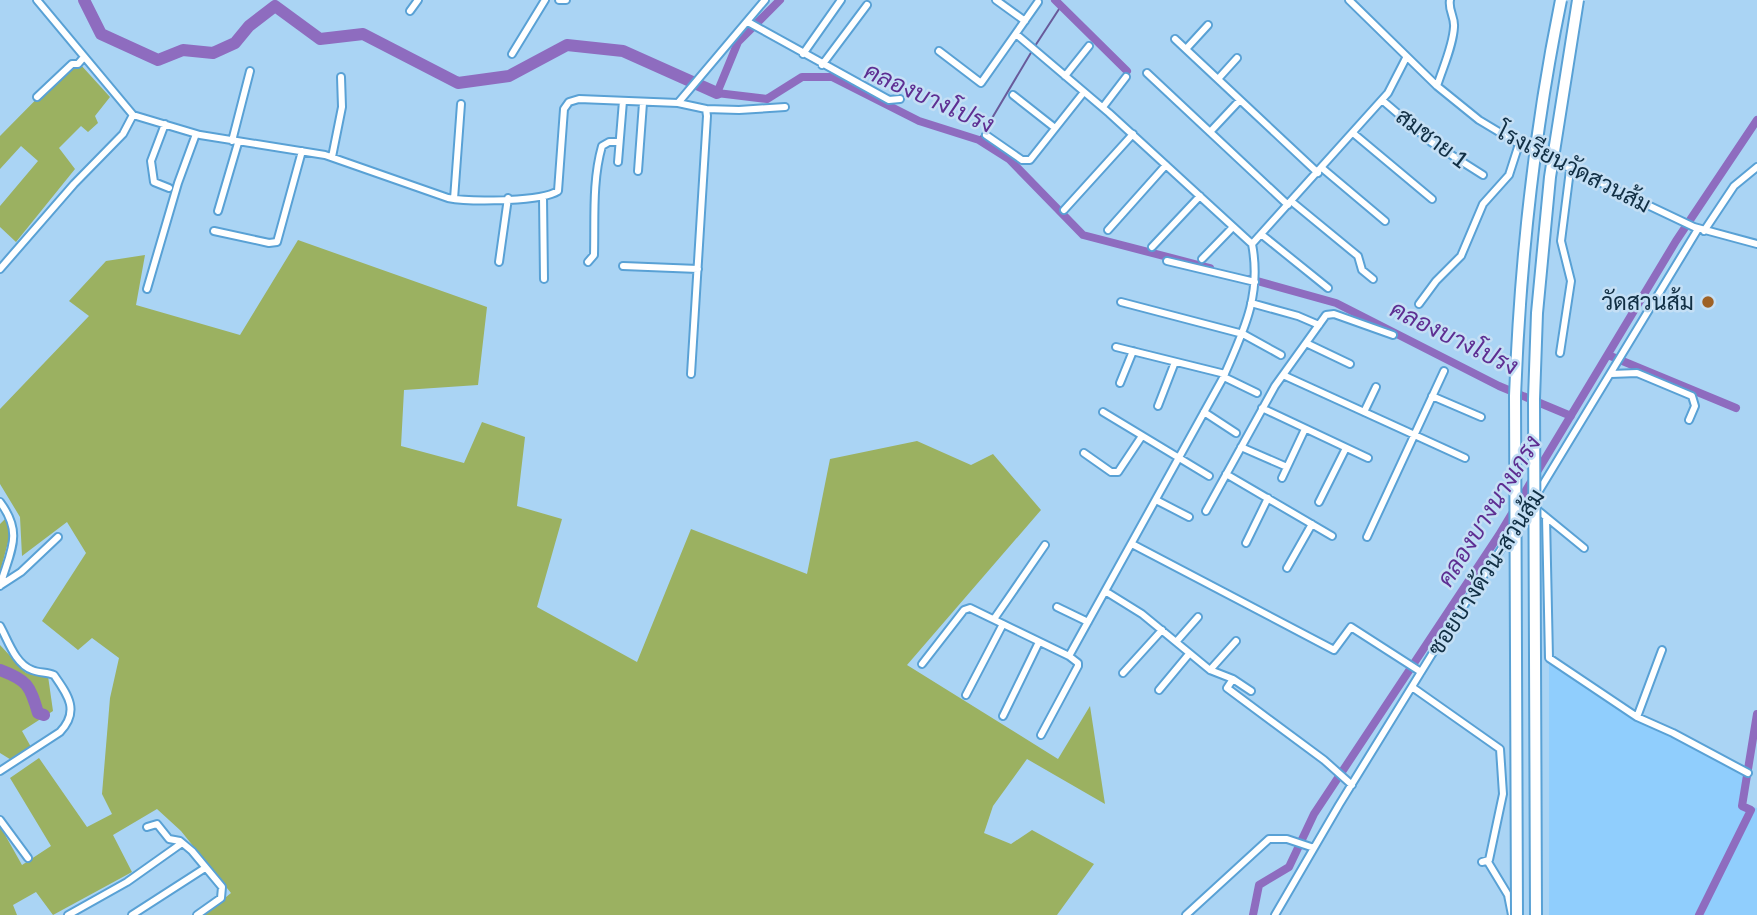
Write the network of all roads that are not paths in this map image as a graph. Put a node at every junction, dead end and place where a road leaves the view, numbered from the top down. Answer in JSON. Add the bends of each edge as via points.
{"nodes":[{"id":1,"x":37,"y":0,"type":"edge"},
{"id":2,"x":418,"y":0,"type":"edge"},
{"id":3,"x":545,"y":0,"type":"edge"},
{"id":4,"x":559,"y":0,"type":"edge"},
{"id":5,"x":566,"y":0,"type":"edge"},
{"id":6,"x":765,"y":0,"type":"edge"},
{"id":7,"x":841,"y":0,"type":"edge"},
{"id":8,"x":996,"y":0,"type":"edge"},
{"id":9,"x":1349,"y":0,"type":"edge"},
{"id":10,"x":1450,"y":0,"type":"edge"},
{"id":11,"x":1561,"y":0,"type":"edge"},
{"id":12,"x":1578,"y":0,"type":"edge"},
{"id":13,"x":1038,"y":2,"type":"edge"},
{"id":14,"x":867,"y":5,"type":"dead end"},
{"id":15,"x":410,"y":10,"type":"dead end"},
{"id":16,"x":1024,"y":21,"type":"junction"},
{"id":17,"x":753,"y":25,"type":"junction"},
{"id":18,"x":1208,"y":25,"type":"dead end"},
{"id":19,"x":1016,"y":34,"type":"junction"},
{"id":20,"x":1175,"y":38,"type":"dead end"},
{"id":21,"x":1089,"y":46,"type":"dead end"},
{"id":22,"x":1186,"y":49,"type":"junction"},
{"id":23,"x":939,"y":51,"type":"dead end"},
{"id":24,"x":512,"y":54,"type":"dead end"},
{"id":25,"x":803,"y":54,"type":"junction"},
{"id":26,"x":84,"y":57,"type":"junction"},
{"id":27,"x":1237,"y":58,"type":"dead end"},
{"id":28,"x":1406,"y":58,"type":"junction"},
{"id":29,"x":822,"y":65,"type":"junction"},
{"id":30,"x":250,"y":71,"type":"dead end"},
{"id":31,"x":1147,"y":73,"type":"dead end"},
{"id":32,"x":1065,"y":76,"type":"junction"},
{"id":33,"x":341,"y":77,"type":"dead end"},
{"id":34,"x":1126,"y":77,"type":"dead end"},
{"id":35,"x":1218,"y":79,"type":"junction"},
{"id":36,"x":1437,"y":86,"type":"junction"},
{"id":37,"x":1084,"y":92,"type":"junction"},
{"id":38,"x":1013,"y":95,"type":"dead end"},
{"id":39,"x":37,"y":97,"type":"dead end"},
{"id":40,"x":901,"y":99,"type":"dead end"},
{"id":41,"x":1240,"y":100,"type":"junction"},
{"id":42,"x":1382,"y":100,"type":"junction"},
{"id":43,"x":623,"y":101,"type":"junction"},
{"id":44,"x":643,"y":103,"type":"junction"},
{"id":45,"x":678,"y":103,"type":"junction"},
{"id":46,"x":461,"y":104,"type":"dead end"},
{"id":47,"x":785,"y":107,"type":"dead end"},
{"id":48,"x":1103,"y":107,"type":"junction"},
{"id":49,"x":706,"y":109,"type":"junction"},
{"id":50,"x":133,"y":116,"type":"junction"},
{"id":51,"x":164,"y":124,"type":"junction"},
{"id":52,"x":1055,"y":128,"type":"junction"},
{"id":53,"x":1210,"y":132,"type":"junction"},
{"id":54,"x":1353,"y":133,"type":"junction"},
{"id":55,"x":196,"y":134,"type":"junction"},
{"id":56,"x":1133,"y":134,"type":"junction"},
{"id":57,"x":986,"y":135,"type":"dead end"},
{"id":58,"x":235,"y":142,"type":"junction"},
{"id":59,"x":619,"y":142,"type":"junction"},
{"id":60,"x":1519,"y":145,"type":"junction"},
{"id":61,"x":302,"y":151,"type":"junction"},
{"id":62,"x":328,"y":156,"type":"junction"},
{"id":63,"x":618,"y":162,"type":"dead end"},
{"id":64,"x":1166,"y":165,"type":"junction"},
{"id":65,"x":1757,"y":167,"type":"edge"},
{"id":66,"x":1320,"y":170,"type":"junction"},
{"id":67,"x":1570,"y":170,"type":"junction"},
{"id":68,"x":638,"y":171,"type":"dead end"},
{"id":69,"x":1483,"y":175,"type":"dead end"},
{"id":70,"x":169,"y":188,"type":"dead end"},
{"id":71,"x":1200,"y":196,"type":"junction"},
{"id":72,"x":543,"y":197,"type":"junction"},
{"id":73,"x":508,"y":198,"type":"junction"},
{"id":74,"x":454,"y":199,"type":"junction"},
{"id":75,"x":1432,"y":199,"type":"dead end"},
{"id":76,"x":1290,"y":203,"type":"junction"},
{"id":77,"x":1064,"y":210,"type":"dead end"},
{"id":78,"x":218,"y":211,"type":"dead end"},
{"id":79,"x":1385,"y":221,"type":"dead end"},
{"id":80,"x":1233,"y":227,"type":"junction"},
{"id":81,"x":1699,"y":229,"type":"junction"},
{"id":82,"x":1108,"y":230,"type":"dead end"},
{"id":83,"x":214,"y":231,"type":"dead end"},
{"id":84,"x":1261,"y":234,"type":"junction"},
{"id":85,"x":1252,"y":244,"type":"junction"},
{"id":86,"x":1757,"y":244,"type":"edge"},
{"id":87,"x":1152,"y":247,"type":"dead end"},
{"id":88,"x":1202,"y":259,"type":"dead end"},
{"id":89,"x":1167,"y":261,"type":"dead end"},
{"id":90,"x":499,"y":262,"type":"dead end"},
{"id":91,"x":588,"y":262,"type":"dead end"},
{"id":92,"x":624,"y":266,"type":"dead end"},
{"id":93,"x":0,"y":269,"type":"edge"},
{"id":94,"x":698,"y":269,"type":"junction"},
{"id":95,"x":544,"y":279,"type":"dead end"},
{"id":96,"x":1373,"y":279,"type":"dead end"},
{"id":97,"x":1255,"y":281,"type":"junction"},
{"id":98,"x":1328,"y":288,"type":"dead end"},
{"id":99,"x":147,"y":289,"type":"dead end"},
{"id":100,"x":1121,"y":302,"type":"dead end"},
{"id":101,"x":1251,"y":303,"type":"junction"},
{"id":102,"x":1419,"y":304,"type":"dead end"},
{"id":103,"x":1319,"y":324,"type":"junction"},
{"id":104,"x":1243,"y":334,"type":"junction"},
{"id":105,"x":1393,"y":335,"type":"dead end"},
{"id":106,"x":1306,"y":343,"type":"junction"},
{"id":107,"x":1116,"y":347,"type":"dead end"},
{"id":108,"x":1133,"y":351,"type":"junction"},
{"id":109,"x":1560,"y":353,"type":"dead end"},
{"id":110,"x":1281,"y":355,"type":"dead end"},
{"id":111,"x":1175,"y":362,"type":"junction"},
{"id":112,"x":1350,"y":364,"type":"dead end"},
{"id":113,"x":1444,"y":371,"type":"dead end"},
{"id":114,"x":691,"y":374,"type":"dead end"},
{"id":115,"x":1611,"y":374,"type":"junction"},
{"id":116,"x":1283,"y":375,"type":"junction"},
{"id":117,"x":1224,"y":376,"type":"junction"},
{"id":118,"x":1120,"y":383,"type":"dead end"},
{"id":119,"x":1376,"y":387,"type":"dead end"},
{"id":120,"x":1257,"y":393,"type":"dead end"},
{"id":121,"x":1432,"y":396,"type":"junction"},
{"id":122,"x":1157,"y":406,"type":"dead end"},
{"id":123,"x":1262,"y":408,"type":"junction"},
{"id":124,"x":1103,"y":412,"type":"dead end"},
{"id":125,"x":1204,"y":412,"type":"junction"},
{"id":126,"x":1364,"y":412,"type":"junction"},
{"id":127,"x":1481,"y":417,"type":"dead end"},
{"id":128,"x":1689,"y":420,"type":"dead end"},
{"id":129,"x":1306,"y":429,"type":"junction"},
{"id":130,"x":1236,"y":433,"type":"dead end"},
{"id":131,"x":1142,"y":436,"type":"junction"},
{"id":132,"x":1414,"y":436,"type":"junction"},
{"id":133,"x":1241,"y":447,"type":"junction"},
{"id":134,"x":1346,"y":448,"type":"junction"},
{"id":135,"x":1084,"y":453,"type":"dead end"},
{"id":136,"x":1179,"y":458,"type":"junction"},
{"id":137,"x":1368,"y":458,"type":"dead end"},
{"id":138,"x":1465,"y":458,"type":"dead end"},
{"id":139,"x":1287,"y":467,"type":"junction"},
{"id":140,"x":1226,"y":474,"type":"junction"},
{"id":141,"x":1209,"y":476,"type":"dead end"},
{"id":142,"x":1282,"y":478,"type":"dead end"},
{"id":143,"x":1268,"y":498,"type":"junction"},
{"id":144,"x":1156,"y":500,"type":"junction"},
{"id":145,"x":0,"y":502,"type":"edge"},
{"id":146,"x":1319,"y":502,"type":"dead end"},
{"id":147,"x":1531,"y":504,"type":"junction"},
{"id":148,"x":1206,"y":511,"type":"dead end"},
{"id":149,"x":1189,"y":517,"type":"dead end"},
{"id":150,"x":1546,"y":517,"type":"junction"},
{"id":151,"x":1312,"y":524,"type":"junction"},
{"id":152,"x":1332,"y":536,"type":"dead end"},
{"id":153,"x":58,"y":537,"type":"dead end"},
{"id":154,"x":1367,"y":537,"type":"dead end"},
{"id":155,"x":1246,"y":543,"type":"dead end"},
{"id":156,"x":1132,"y":544,"type":"junction"},
{"id":157,"x":1045,"y":545,"type":"dead end"},
{"id":158,"x":1584,"y":548,"type":"dead end"},
{"id":159,"x":1287,"y":568,"type":"dead end"},
{"id":160,"x":0,"y":586,"type":"edge"},
{"id":161,"x":1105,"y":591,"type":"junction"},
{"id":162,"x":1056,"y":607,"type":"dead end"},
{"id":163,"x":1198,"y":617,"type":"dead end"},
{"id":164,"x":994,"y":619,"type":"junction"},
{"id":165,"x":1088,"y":622,"type":"junction"},
{"id":166,"x":1003,"y":624,"type":"junction"},
{"id":167,"x":0,"y":626,"type":"edge"},
{"id":168,"x":1162,"y":630,"type":"junction"},
{"id":169,"x":1236,"y":641,"type":"dead end"},
{"id":170,"x":1039,"y":642,"type":"junction"},
{"id":171,"x":1176,"y":642,"type":"junction"},
{"id":172,"x":1662,"y":650,"type":"dead end"},
{"id":173,"x":1189,"y":654,"type":"junction"},
{"id":174,"x":1069,"y":655,"type":"junction"},
{"id":175,"x":922,"y":664,"type":"dead end"},
{"id":176,"x":1210,"y":670,"type":"junction"},
{"id":177,"x":1421,"y":672,"type":"junction"},
{"id":178,"x":1123,"y":673,"type":"dead end"},
{"id":179,"x":1233,"y":679,"type":"junction"},
{"id":180,"x":1412,"y":687,"type":"junction"},
{"id":181,"x":1159,"y":690,"type":"dead end"},
{"id":182,"x":1251,"y":691,"type":"dead end"},
{"id":183,"x":966,"y":695,"type":"dead end"},
{"id":184,"x":1003,"y":716,"type":"dead end"},
{"id":185,"x":1637,"y":717,"type":"junction"},
{"id":186,"x":1041,"y":735,"type":"dead end"},
{"id":187,"x":0,"y":771,"type":"edge"},
{"id":188,"x":1748,"y":773,"type":"dead end"},
{"id":189,"x":1352,"y":785,"type":"junction"},
{"id":190,"x":0,"y":820,"type":"edge"},
{"id":191,"x":147,"y":827,"type":"dead end"},
{"id":192,"x":182,"y":843,"type":"junction"},
{"id":193,"x":1313,"y":847,"type":"junction"},
{"id":194,"x":28,"y":858,"type":"dead end"},
{"id":195,"x":205,"y":868,"type":"junction"},
{"id":196,"x":70,"y":915,"type":"edge"},
{"id":197,"x":132,"y":915,"type":"edge"},
{"id":198,"x":197,"y":915,"type":"edge"},
{"id":199,"x":1186,"y":915,"type":"edge"},
{"id":200,"x":1275,"y":915,"type":"edge"},
{"id":201,"x":1515,"y":915,"type":"edge"},
{"id":202,"x":1536,"y":915,"type":"edge"}],
"edges":[{"from":1,"to":26,"type":"street"},
{"from":2,"to":15,"type":"street"},
{"from":3,"to":24,"type":"street"},
{"from":4,"to":5,"type":"street"},
{"from":6,"to":17,"type":"street"},
{"from":7,"to":25,"type":"street"},
{"from":8,"to":16,"type":"street"},
{"from":9,"to":28,"type":"street","name":"โรงเรียนวัดสวนส้ม"},
{"from":10,"to":36,"type":"street","via":[[1454,32]]},
{"from":11,"to":201,"type":"highway","bridge":true,"via":[[1531,173],[1518,311]]},
{"from":12,"to":202,"type":"highway","bridge":true,"via":[[1550,177],[1537,313]]},
{"from":13,"to":16,"type":"street"},
{"from":14,"to":29,"type":"street"},
{"from":16,"to":19,"type":"street"},
{"from":17,"to":25,"type":"street"},
{"from":17,"to":45,"type":"street"},
{"from":18,"to":22,"type":"street"},
{"from":19,"to":23,"type":"street","via":[[981,83]]},
{"from":19,"to":32,"type":"street"},
{"from":20,"to":22,"type":"street"},
{"from":21,"to":32,"type":"street"},
{"from":22,"to":35,"type":"street"},
{"from":25,"to":29,"type":"street"},
{"from":26,"to":39,"type":"street"},
{"from":26,"to":50,"type":"street"},
{"from":27,"to":35,"type":"street"},
{"from":28,"to":36,"type":"street","name":"โรงเรียนวัดสวนส้ม"},
{"from":28,"to":42,"type":"street"},
{"from":29,"to":40,"type":"street","via":[[889,100]]},
{"from":30,"to":58,"type":"street"},
{"from":31,"to":53,"type":"street"},
{"from":32,"to":37,"type":"street"},
{"from":33,"to":62,"type":"street","via":[[342,107]]},
{"from":34,"to":48,"type":"street"},
{"from":35,"to":41,"type":"street"},
{"from":36,"to":60,"type":"street","name":"โรงเรียนวัดสวนส้ม"},
{"from":37,"to":48,"type":"street"},
{"from":37,"to":52,"type":"street"},
{"from":38,"to":52,"type":"street"},
{"from":41,"to":53,"type":"street"},
{"from":41,"to":66,"type":"street"},
{"from":42,"to":54,"type":"street"},
{"from":42,"to":69,"type":"street","name":"สมชาย 1","via":[[1432,142]]},
{"from":43,"to":44,"type":"street"},
{"from":43,"to":59,"type":"street"},
{"from":43,"to":72,"type":"street","via":[[569,102],[564,109],[560,187]]},
{"from":44,"to":45,"type":"street"},
{"from":44,"to":68,"type":"street"},
{"from":45,"to":49,"type":"street"},
{"from":46,"to":74,"type":"street"},
{"from":47,"to":49,"type":"street"},
{"from":48,"to":56,"type":"street"},
{"from":49,"to":94,"type":"street"},
{"from":50,"to":51,"type":"street"},
{"from":50,"to":93,"type":"street","via":[[123,134]]},
{"from":51,"to":55,"type":"street"},
{"from":51,"to":70,"type":"street","via":[[151,165],[154,182]]},
{"from":52,"to":57,"type":"street","via":[[1027,161]]},
{"from":53,"to":76,"type":"street"},
{"from":54,"to":66,"type":"street"},
{"from":54,"to":75,"type":"street"},
{"from":55,"to":58,"type":"street"},
{"from":55,"to":99,"type":"street"},
{"from":56,"to":64,"type":"street"},
{"from":56,"to":77,"type":"street"},
{"from":58,"to":61,"type":"street"},
{"from":58,"to":78,"type":"street"},
{"from":59,"to":63,"type":"street"},
{"from":59,"to":91,"type":"street","via":[[602,146],[598,160],[594,255]]},
{"from":60,"to":67,"type":"street","name":"โรงเรียนวัดสวนส้ม"},
{"from":60,"to":102,"type":"street","via":[[1509,174],[1483,204],[1461,256]]},
{"from":61,"to":62,"type":"street"},
{"from":61,"to":83,"type":"street","via":[[277,242]]},
{"from":62,"to":74,"type":"street"},
{"from":64,"to":71,"type":"street"},
{"from":64,"to":82,"type":"street"},
{"from":65,"to":81,"type":"street","name":"ซอยบางด้วน-สวนส้ม","via":[[1734,186]]},
{"from":66,"to":76,"type":"street"},
{"from":66,"to":79,"type":"street"},
{"from":67,"to":81,"type":"street","name":"โรงเรียนวัดสวนส้ม"},
{"from":67,"to":109,"type":"street","via":[[1561,241],[1571,281]]},
{"from":71,"to":80,"type":"street"},
{"from":71,"to":87,"type":"street"},
{"from":72,"to":73,"type":"street"},
{"from":72,"to":95,"type":"street"},
{"from":73,"to":74,"type":"street"},
{"from":73,"to":90,"type":"street"},
{"from":76,"to":84,"type":"street"},
{"from":76,"to":96,"type":"street","via":[[1358,256],[1362,270]]},
{"from":80,"to":85,"type":"street"},
{"from":80,"to":88,"type":"street"},
{"from":81,"to":86,"type":"street","name":"โรงเรียนวัดสวนส้ม"},
{"from":81,"to":115,"type":"street","name":"ซอยบางด้วน-สวนส้ม"},
{"from":84,"to":85,"type":"street"},
{"from":84,"to":98,"type":"street"},
{"from":85,"to":97,"type":"street"},
{"from":89,"to":97,"type":"street"},
{"from":92,"to":94,"type":"street"},
{"from":94,"to":114,"type":"street"},
{"from":97,"to":101,"type":"street"},
{"from":100,"to":104,"type":"street"},
{"from":101,"to":103,"type":"street"},
{"from":101,"to":104,"type":"street"},
{"from":103,"to":105,"type":"street","via":[[1331,313]]},
{"from":103,"to":106,"type":"street"},
{"from":104,"to":110,"type":"street"},
{"from":104,"to":117,"type":"street"},
{"from":106,"to":112,"type":"street"},
{"from":106,"to":116,"type":"street"},
{"from":107,"to":108,"type":"street"},
{"from":108,"to":111,"type":"street"},
{"from":108,"to":118,"type":"street"},
{"from":111,"to":117,"type":"street"},
{"from":111,"to":122,"type":"street"},
{"from":113,"to":121,"type":"street"},
{"from":115,"to":128,"type":"street","via":[[1637,373],[1692,396],[1695,406]]},
{"from":115,"to":147,"type":"street","name":"ซอยบางด้วน-สวนส้ม"},
{"from":116,"to":123,"type":"street"},
{"from":116,"to":126,"type":"street"},
{"from":117,"to":120,"type":"street"},
{"from":117,"to":125,"type":"street"},
{"from":119,"to":126,"type":"street"},
{"from":121,"to":127,"type":"street"},
{"from":121,"to":132,"type":"street"},
{"from":123,"to":129,"type":"street"},
{"from":123,"to":133,"type":"street"},
{"from":124,"to":131,"type":"street"},
{"from":125,"to":130,"type":"street"},
{"from":125,"to":136,"type":"street"},
{"from":126,"to":132,"type":"street"},
{"from":129,"to":134,"type":"street"},
{"from":129,"to":139,"type":"street"},
{"from":131,"to":135,"type":"street","via":[[1118,472]]},
{"from":131,"to":136,"type":"street"},
{"from":132,"to":138,"type":"street"},
{"from":132,"to":154,"type":"street"},
{"from":133,"to":139,"type":"street"},
{"from":133,"to":140,"type":"street"},
{"from":134,"to":137,"type":"street"},
{"from":134,"to":146,"type":"street"},
{"from":136,"to":141,"type":"street"},
{"from":136,"to":144,"type":"street"},
{"from":139,"to":142,"type":"street"},
{"from":140,"to":143,"type":"street"},
{"from":140,"to":148,"type":"street"},
{"from":143,"to":151,"type":"street"},
{"from":143,"to":155,"type":"street"},
{"from":144,"to":149,"type":"street"},
{"from":144,"to":156,"type":"street"},
{"from":145,"to":160,"type":"street","via":[[14,529]]},
{"from":147,"to":150,"type":"street"},
{"from":147,"to":177,"type":"street","name":"ซอยบางด้วน-สวนส้ม"},
{"from":150,"to":158,"type":"street"},
{"from":150,"to":185,"type":"street","via":[[1549,658]]},
{"from":151,"to":152,"type":"street"},
{"from":151,"to":159,"type":"street"},
{"from":153,"to":160,"type":"street"},
{"from":156,"to":161,"type":"street"},
{"from":156,"to":177,"type":"street","via":[[1334,650],[1351,627]]},
{"from":157,"to":164,"type":"street"},
{"from":161,"to":165,"type":"street"},
{"from":161,"to":168,"type":"street"},
{"from":162,"to":165,"type":"street"},
{"from":163,"to":171,"type":"street"},
{"from":164,"to":166,"type":"street"},
{"from":164,"to":175,"type":"street","via":[[967,608]]},
{"from":165,"to":174,"type":"street"},
{"from":166,"to":170,"type":"street"},
{"from":166,"to":183,"type":"street"},
{"from":167,"to":187,"type":"street","via":[[23,665],[54,675],[71,712],[60,732]]},
{"from":168,"to":171,"type":"street"},
{"from":168,"to":178,"type":"street"},
{"from":169,"to":176,"type":"street"},
{"from":170,"to":174,"type":"street"},
{"from":170,"to":184,"type":"street"},
{"from":171,"to":173,"type":"street"},
{"from":172,"to":185,"type":"street"},
{"from":173,"to":176,"type":"street"},
{"from":173,"to":181,"type":"street"},
{"from":174,"to":186,"type":"street","via":[[1078,666]]},
{"from":176,"to":179,"type":"street"},
{"from":177,"to":180,"type":"street","name":"ซอยบางด้วน-สวนส้ม"},
{"from":179,"to":182,"type":"street"},
{"from":179,"to":189,"type":"street","via":[[1227,688]]},
{"from":180,"to":189,"type":"street","name":"ซอยบางด้วน-สวนส้ม"},
{"from":180,"to":201,"type":"street","via":[[1500,749],[1503,794],[1485,862],[1508,895]]},
{"from":185,"to":188,"type":"street"},
{"from":189,"to":193,"type":"street","name":"ซอยบางด้วน-สวนส้ม"},
{"from":190,"to":194,"type":"street"},
{"from":191,"to":192,"type":"street","via":[[157,824],[169,839]]},
{"from":192,"to":195,"type":"street"},
{"from":192,"to":196,"type":"street"},
{"from":193,"to":199,"type":"street","via":[[1269,839]]},
{"from":193,"to":200,"type":"street","name":"ซอยบางด้วน-สวนส้ม"},
{"from":195,"to":197,"type":"street"},
{"from":195,"to":198,"type":"street","via":[[214,876],[222,898]]}]}
